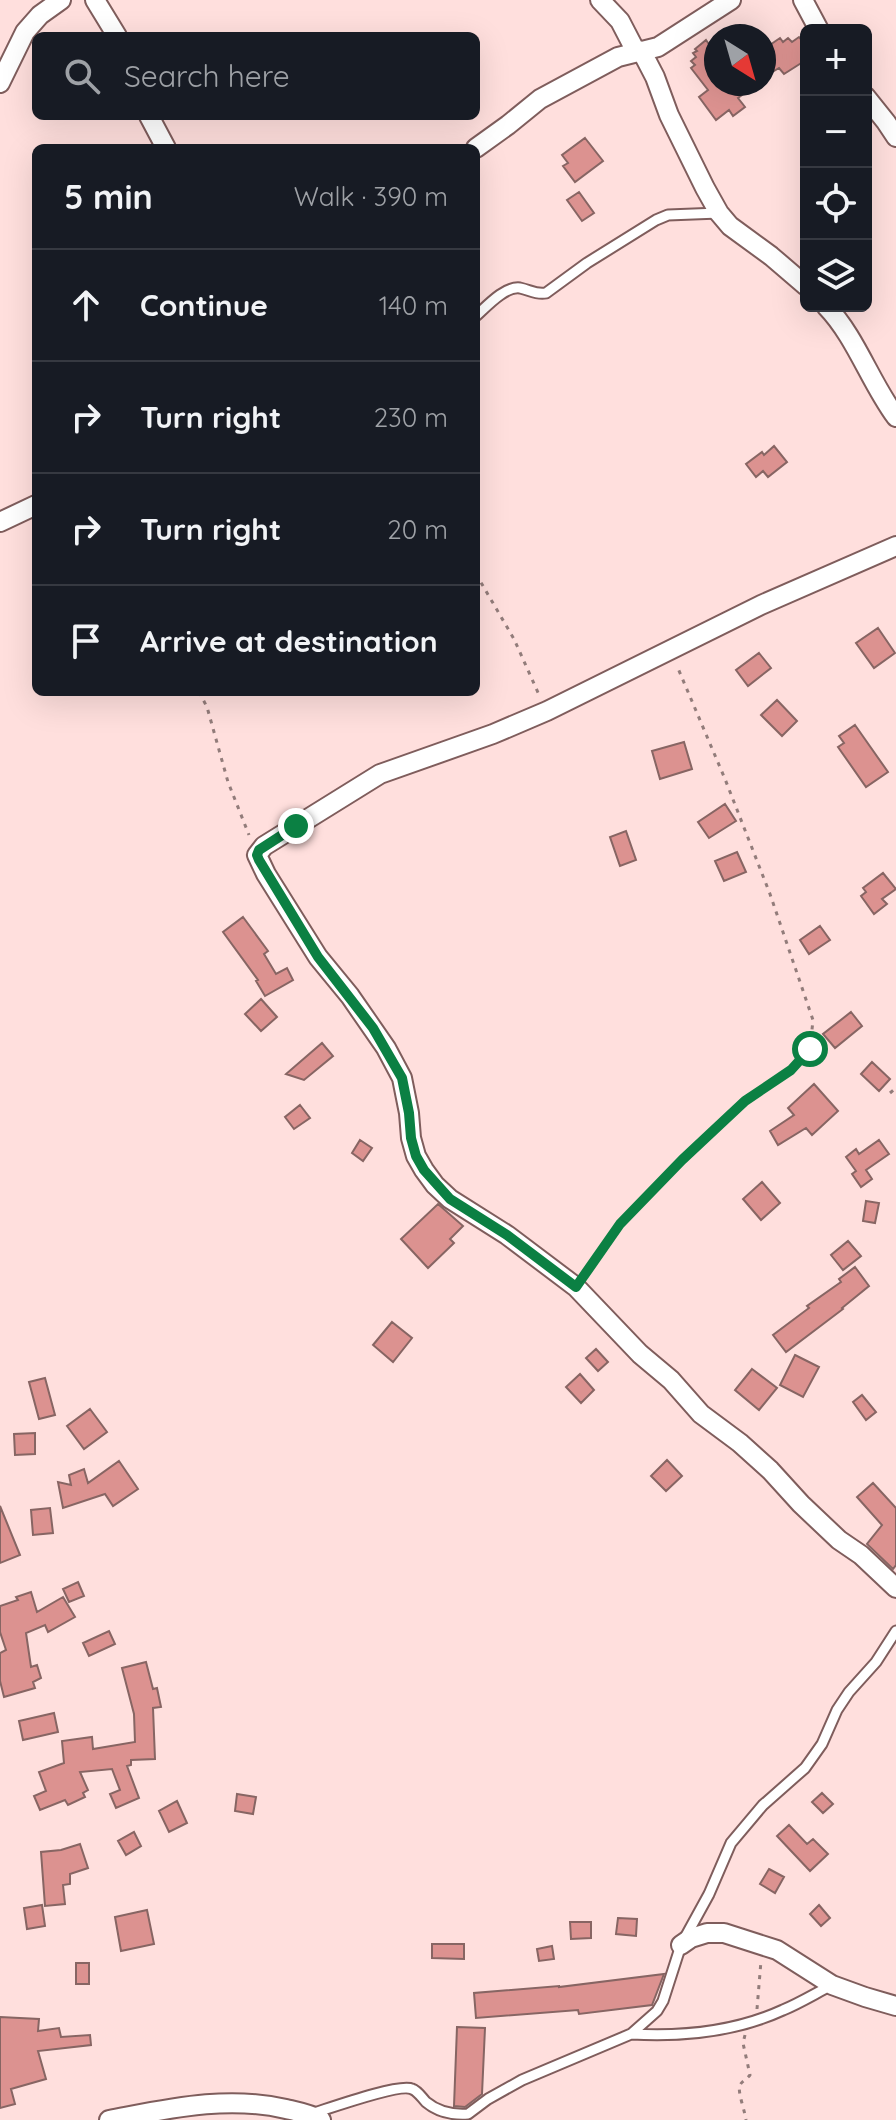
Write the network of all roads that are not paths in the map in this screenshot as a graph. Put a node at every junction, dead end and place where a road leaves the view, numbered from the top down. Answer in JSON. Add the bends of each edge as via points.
{"nodes":[{"id":1,"x":61,"y":0,"type":"edge"},
{"id":2,"x":95,"y":0,"type":"edge"},
{"id":3,"x":600,"y":0,"type":"edge"},
{"id":4,"x":731,"y":0,"type":"edge"},
{"id":5,"x":803,"y":0,"type":"edge"},
{"id":6,"x":816,"y":24,"type":"edge"},
{"id":7,"x":115,"y":32,"type":"edge"},
{"id":8,"x":642,"y":52,"type":"junction"},
{"id":9,"x":0,"y":83,"type":"edge"},
{"id":10,"x":872,"y":104,"type":"edge"},
{"id":11,"x":151,"y":120,"type":"edge"},
{"id":12,"x":896,"y":137,"type":"edge"},
{"id":13,"x":164,"y":144,"type":"edge"},
{"id":14,"x":480,"y":145,"type":"edge"},
{"id":15,"x":719,"y":213,"type":"junction"},
{"id":16,"x":800,"y":281,"type":"edge"},
{"id":17,"x":830,"y":312,"type":"edge"},
{"id":18,"x":480,"y":313,"type":"edge"},
{"id":19,"x":896,"y":417,"type":"edge"},
{"id":20,"x":32,"y":507,"type":"edge"},
{"id":21,"x":0,"y":522,"type":"edge"},
{"id":22,"x":896,"y":546,"type":"edge"},
{"id":23,"x":896,"y":1588,"type":"edge"},
{"id":24,"x":896,"y":1631,"type":"edge"},
{"id":25,"x":681,"y":1945,"type":"junction"},
{"id":26,"x":832,"y":1985,"type":"junction"},
{"id":27,"x":896,"y":2006,"type":"edge"},
{"id":28,"x":631,"y":2034,"type":"junction"},
{"id":29,"x":316,"y":2117,"type":"edge"},
{"id":30,"x":109,"y":2120,"type":"edge"}],
"edges":[{"from":1,"to":9,"type":"street","via":[[25,32]]},
{"from":2,"to":7,"type":"street"},
{"from":3,"to":8,"type":"street"},
{"from":4,"to":8,"type":"street"},
{"from":5,"to":6,"type":"street"},
{"from":8,"to":14,"type":"street","via":[[618,57],[540,99]]},
{"from":8,"to":15,"type":"street"},
{"from":10,"to":12,"type":"street"},
{"from":11,"to":13,"type":"street"},
{"from":15,"to":16,"type":"street"},
{"from":15,"to":18,"type":"lane","via":[[656,220],[546,293],[511,289]]},
{"from":17,"to":19,"type":"street"},
{"from":20,"to":21,"type":"street"},
{"from":22,"to":23,"type":"street","via":[[775,598],[547,711],[380,774],[257,855],[318,957],[373,1028],[402,1078],[411,1138],[424,1170],[450,1199],[576,1287],[701,1414],[740,1443]]},
{"from":24,"to":25,"type":"lane","via":[[837,1710],[805,1768],[731,1843]]},
{"from":25,"to":26,"type":"street","via":[[707,1933],[724,1933],[777,1950]]},
{"from":25,"to":28,"type":"lane","via":[[663,2001]]},
{"from":26,"to":27,"type":"street"},
{"from":26,"to":28,"type":"lane","via":[[782,2011],[725,2029]]},
{"from":28,"to":29,"type":"lane","via":[[522,2080],[468,2114],[444,2112],[407,2087]]},
{"from":29,"to":30,"type":"street","via":[[262,2104],[210,2103]]}]}
